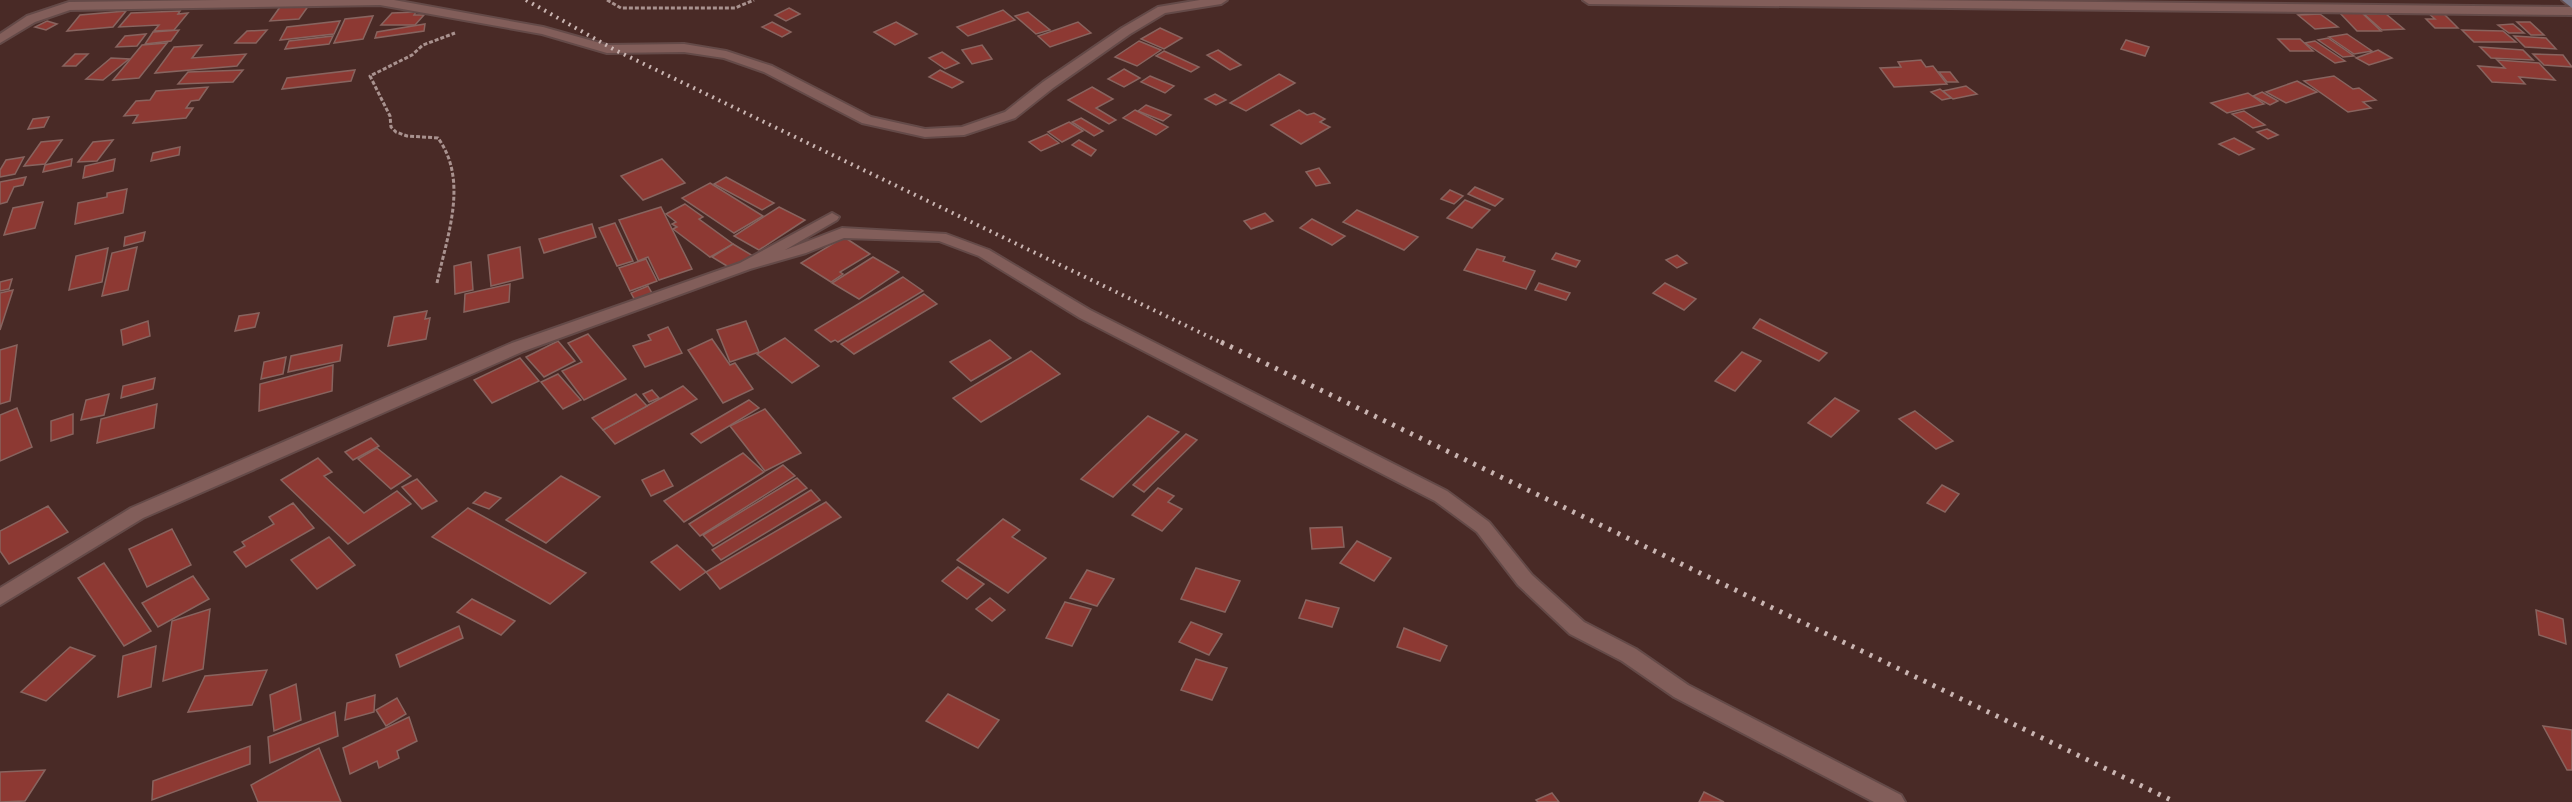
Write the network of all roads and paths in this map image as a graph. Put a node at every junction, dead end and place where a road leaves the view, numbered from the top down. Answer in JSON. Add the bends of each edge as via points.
{"nodes":[{"id":1,"x":607,"y":0,"type":"edge"},
{"id":2,"x":754,"y":0,"type":"edge"},
{"id":3,"x":1221,"y":0,"type":"edge"},
{"id":4,"x":1589,"y":0,"type":"edge"},
{"id":5,"x":2568,"y":0,"type":"edge"},
{"id":6,"x":2572,"y":4,"type":"edge"},
{"id":7,"x":2572,"y":11,"type":"edge"},
{"id":8,"x":493,"y":21,"type":"junction"},
{"id":9,"x":0,"y":39,"type":"edge"},
{"id":10,"x":832,"y":217,"type":"dead end"},
{"id":11,"x":745,"y":266,"type":"junction"},
{"id":12,"x":437,"y":283,"type":"dead end"},
{"id":13,"x":0,"y":597,"type":"edge"},
{"id":14,"x":1894,"y":802,"type":"edge"}],
"edges":[{"from":1,"to":2,"type":"path","via":[[621,8],[735,8]]},
{"from":3,"to":8,"type":"street","via":[[1162,10],[1067,71],[1010,115],[980,127],[935,133],[867,120],[768,69],[726,55],[684,48],[607,49]]},
{"from":4,"to":7,"type":"street"},
{"from":5,"to":6,"type":"main road"},
{"from":8,"to":9,"type":"street","via":[[380,1],[69,6],[31,19]]},
{"from":8,"to":12,"type":"path","via":[[423,45],[412,55],[370,76],[390,116],[391,127],[407,136],[438,138],[449,153],[455,195]]},
{"from":10,"to":11,"type":"street"},
{"from":11,"to":13,"type":"street","via":[[518,347],[137,513]]},
{"from":11,"to":14,"type":"street","via":[[842,233],[941,237],[984,253],[1084,314],[1441,496],[1482,527],[1525,580],[1577,628],[1629,655],[1681,691]]}]}
